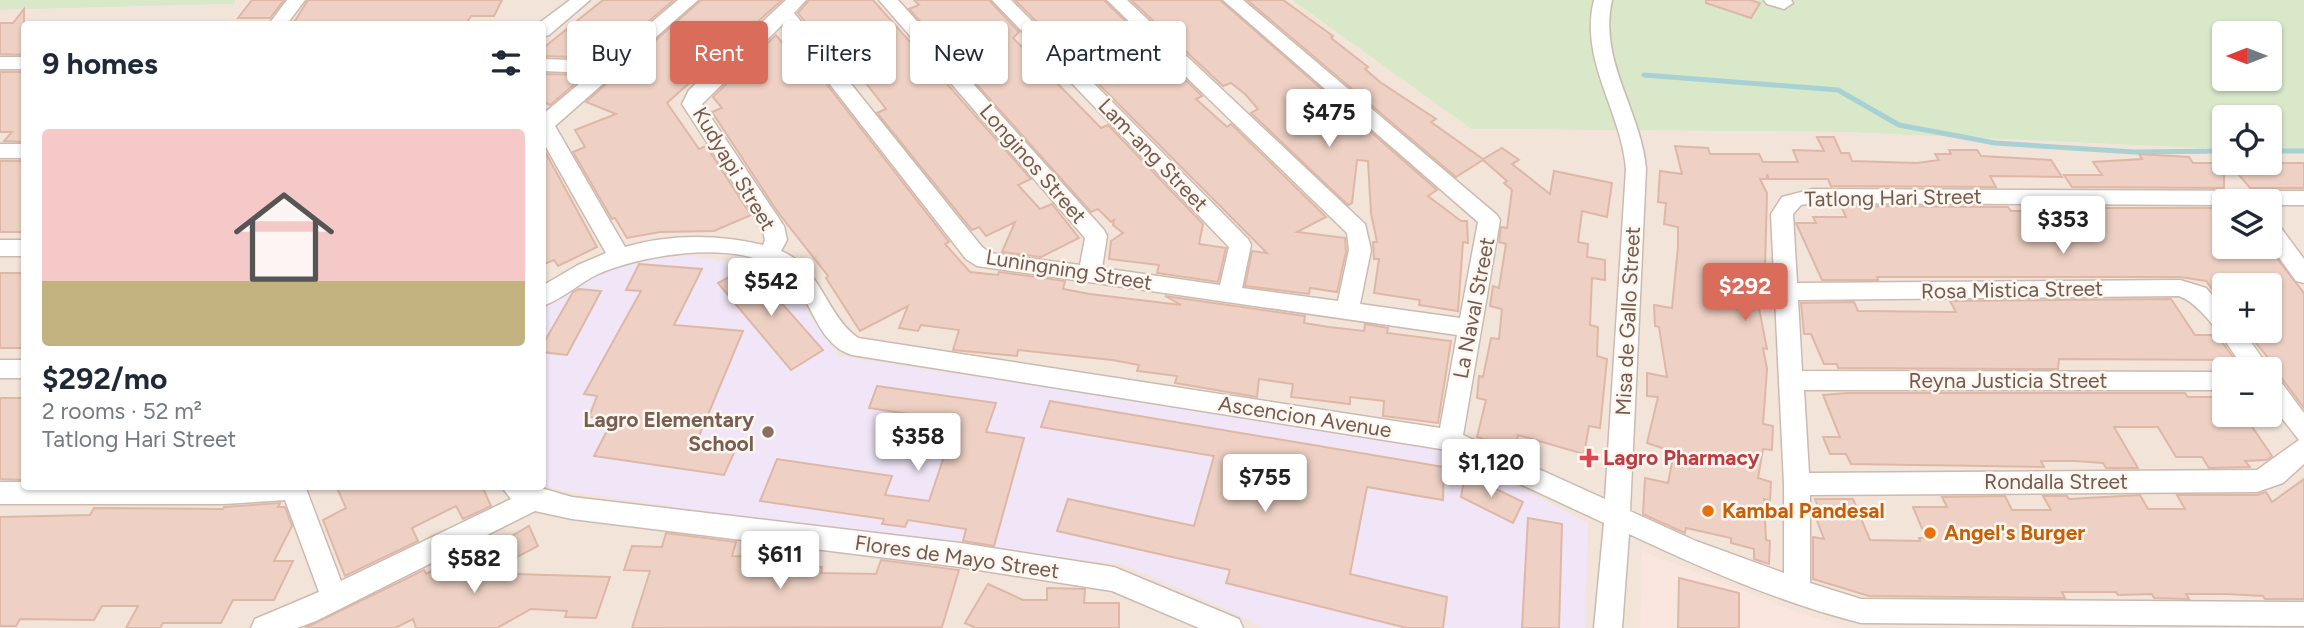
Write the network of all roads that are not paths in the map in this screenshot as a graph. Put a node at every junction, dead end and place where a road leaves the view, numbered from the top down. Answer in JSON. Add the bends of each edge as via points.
{"nodes":[{"id":1,"x":296,"y":0,"type":"edge"},
{"id":2,"x":581,"y":0,"type":"edge"},
{"id":3,"x":689,"y":0,"type":"edge"},
{"id":4,"x":888,"y":0,"type":"edge"},
{"id":5,"x":1002,"y":0,"type":"edge"},
{"id":6,"x":1116,"y":0,"type":"edge"},
{"id":7,"x":1232,"y":0,"type":"edge"},
{"id":8,"x":1603,"y":0,"type":"edge"},
{"id":9,"x":790,"y":6,"type":"edge"},
{"id":10,"x":280,"y":21,"type":"edge"},
{"id":11,"x":546,"y":28,"type":"edge"},
{"id":12,"x":656,"y":29,"type":"edge"},
{"id":13,"x":0,"y":64,"type":"edge"},
{"id":14,"x":21,"y":64,"type":"edge"},
{"id":15,"x":546,"y":65,"type":"edge"},
{"id":16,"x":567,"y":66,"type":"edge"},
{"id":17,"x":592,"y":84,"type":"edge"},
{"id":18,"x":546,"y":122,"type":"edge"},
{"id":19,"x":546,"y":130,"type":"edge"},
{"id":20,"x":21,"y":150,"type":"edge"},
{"id":21,"x":0,"y":151,"type":"edge"},
{"id":22,"x":2282,"y":198,"type":"edge"},
{"id":23,"x":2304,"y":198,"type":"edge"},
{"id":24,"x":2212,"y":199,"type":"edge"},
{"id":25,"x":2282,"y":245,"type":"edge"},
{"id":26,"x":0,"y":248,"type":"edge"},
{"id":27,"x":21,"y":248,"type":"edge"},
{"id":28,"x":769,"y":254,"type":"junction"},
{"id":29,"x":619,"y":256,"type":"junction"},
{"id":30,"x":1090,"y":274,"type":"junction"},
{"id":31,"x":2304,"y":275,"type":"edge"},
{"id":32,"x":1786,"y":292,"type":"junction"},
{"id":33,"x":1229,"y":294,"type":"junction"},
{"id":34,"x":546,"y":295,"type":"edge"},
{"id":35,"x":2212,"y":310,"type":"edge"},
{"id":36,"x":1347,"y":311,"type":"junction"},
{"id":37,"x":1469,"y":328,"type":"junction"},
{"id":38,"x":0,"y":369,"type":"edge"},
{"id":39,"x":21,"y":369,"type":"edge"},
{"id":40,"x":1791,"y":380,"type":"junction"},
{"id":41,"x":2212,"y":381,"type":"edge"},
{"id":42,"x":2282,"y":402,"type":"edge"},
{"id":43,"x":2304,"y":432,"type":"edge"},
{"id":44,"x":1450,"y":440,"type":"junction"},
{"id":45,"x":2304,"y":449,"type":"edge"},
{"id":46,"x":1797,"y":484,"type":"junction"},
{"id":47,"x":274,"y":490,"type":"edge"},
{"id":48,"x":291,"y":490,"type":"edge"},
{"id":49,"x":0,"y":493,"type":"edge"},
{"id":50,"x":523,"y":493,"type":"edge"},
{"id":51,"x":1617,"y":519,"type":"junction"},
{"id":52,"x":1797,"y":590,"type":"junction"},
{"id":53,"x":334,"y":598,"type":"junction"},
{"id":54,"x":2304,"y":614,"type":"edge"},
{"id":55,"x":1991,"y":621,"type":"edge"},
{"id":56,"x":1221,"y":626,"type":"edge"},
{"id":57,"x":265,"y":628,"type":"edge"},
{"id":58,"x":1608,"y":628,"type":"edge"}],
"edges":[{"from":1,"to":10,"type":"street"},
{"from":2,"to":11,"type":"street"},
{"from":3,"to":12,"type":"street"},
{"from":4,"to":30,"type":"street","name":"Longinos Street","via":[[1096,236]]},
{"from":5,"to":33,"type":"street","name":"Lam-ang Street","via":[[1240,245]]},
{"from":6,"to":36,"type":"street","via":[[1357,230],[1360,250]]},
{"from":7,"to":37,"type":"street","name":"La Naval Street","via":[[1489,220]]},
{"from":8,"to":51,"type":"street","name":"Misa de Gallo Street","via":[[1598,42],[1633,141],[1636,169]]},
{"from":9,"to":28,"type":"street","name":"Kudyapi Street","via":[[696,95],[692,104],[773,226],[776,240]]},
{"from":9,"to":30,"type":"street","name":"Luningning Street","via":[[979,257]]},
{"from":13,"to":14,"type":"street"},
{"from":15,"to":16,"type":"street"},
{"from":17,"to":18,"type":"street"},
{"from":19,"to":29,"type":"street"},
{"from":20,"to":21,"type":"street"},
{"from":22,"to":23,"type":"street","name":"Tatlong Hari Street"},
{"from":24,"to":32,"type":"street","name":"Tatlong Hari Street","via":[[1802,197],[1784,206],[1782,214]]},
{"from":25,"to":31,"type":"street"},
{"from":26,"to":27,"type":"street"},
{"from":28,"to":29,"type":"street","name":"Ascencion Avenue","via":[[697,244]]},
{"from":28,"to":44,"type":"street","name":"Ascencion Avenue","via":[[805,279],[841,340],[852,346]]},
{"from":29,"to":34,"type":"street","name":"Ascencion Avenue","via":[[582,271]]},
{"from":30,"to":33,"type":"street","name":"Luningning Street"},
{"from":32,"to":35,"type":"street","name":"Rosa Mistica Street","via":[[2180,288],[2198,294]]},
{"from":32,"to":40,"type":"street","name":"Tatlong Hari Street"},
{"from":33,"to":36,"type":"street","name":"Luningning Street"},
{"from":36,"to":37,"type":"street","name":"Luningning Street"},
{"from":37,"to":44,"type":"street","name":"La Naval Street"},
{"from":38,"to":39,"type":"street"},
{"from":40,"to":41,"type":"street","name":"Reyna Justicia Street"},
{"from":40,"to":46,"type":"street","name":"Tatlong Hari Street"},
{"from":42,"to":43,"type":"street"},
{"from":44,"to":51,"type":"street","name":"Ascencion Avenue"},
{"from":45,"to":46,"type":"street","name":"Rondalla Street","via":[[2274,475],[2257,481]]},
{"from":46,"to":52,"type":"street","name":"Tatlong Hari Street"},
{"from":47,"to":49,"type":"street"},
{"from":48,"to":53,"type":"street","via":[[298,496]]},
{"from":50,"to":53,"type":"street"},
{"from":50,"to":56,"type":"street","name":"Flores de Mayo Street","via":[[572,508],[960,555],[1114,579]]},
{"from":51,"to":52,"type":"street","name":"Ascencion Avenue"},
{"from":51,"to":58,"type":"street","name":"Misa de Gallo Street"},
{"from":52,"to":55,"type":"street","name":"Ascencion Avenue","via":[[1861,611]]},
{"from":53,"to":57,"type":"street"},
{"from":54,"to":55,"type":"street","name":"Ascencion Avenue"}]}
